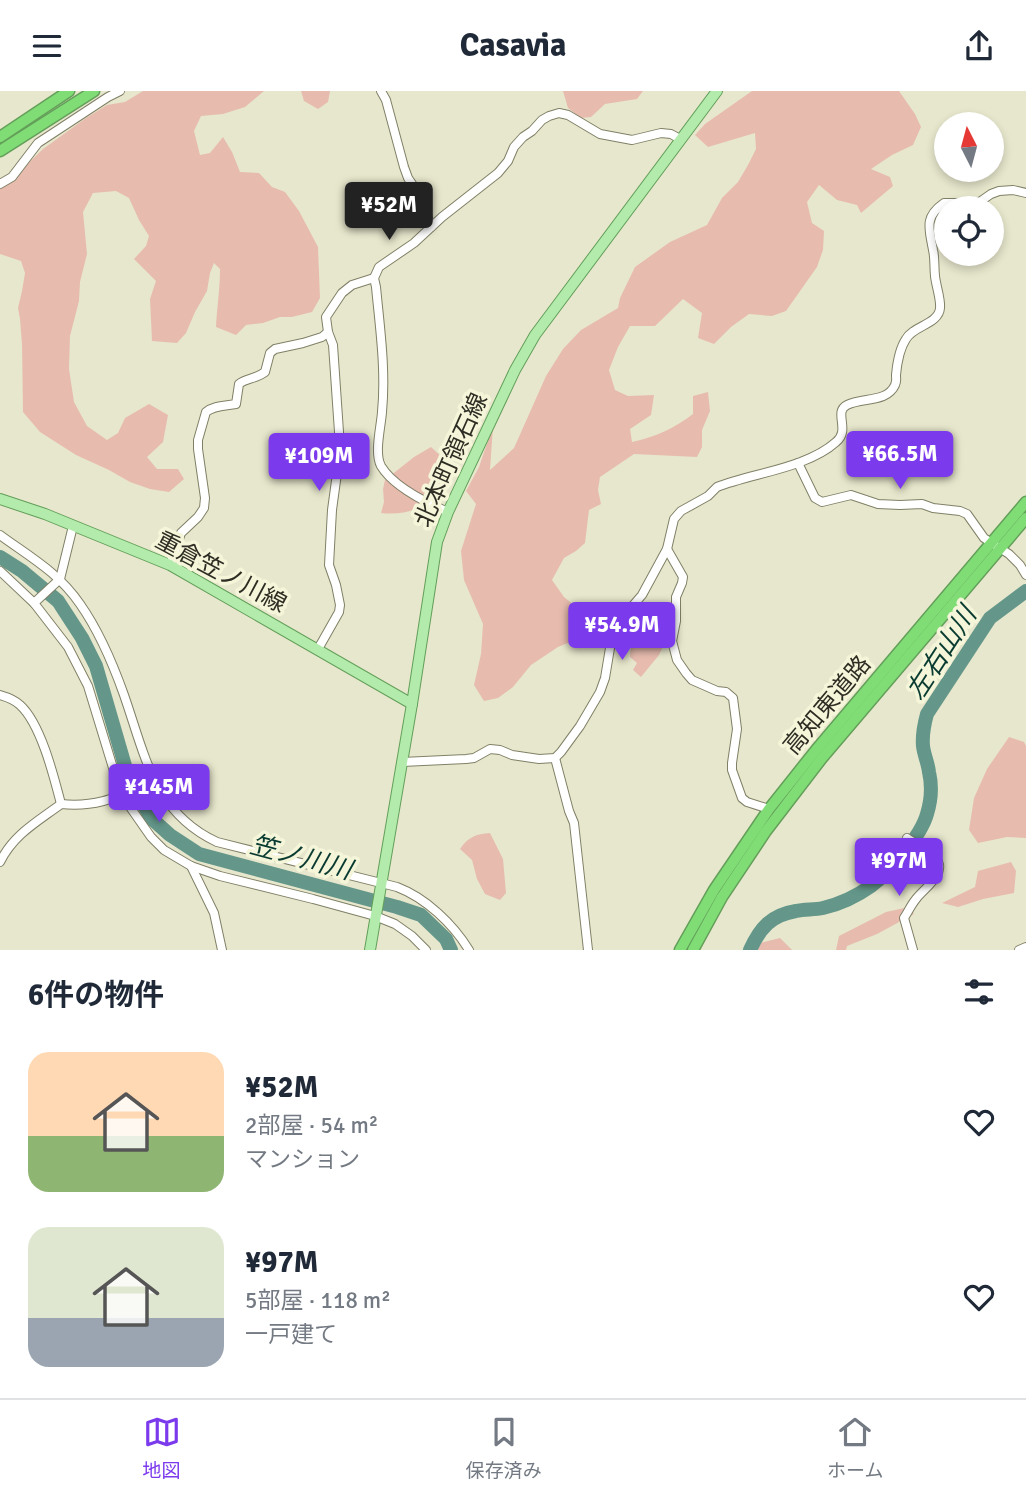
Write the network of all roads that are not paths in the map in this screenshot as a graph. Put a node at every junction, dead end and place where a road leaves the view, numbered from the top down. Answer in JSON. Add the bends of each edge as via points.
{"nodes":[{"id":1,"x":69,"y":91,"type":"edge"},
{"id":2,"x":94,"y":91,"type":"edge"},
{"id":3,"x":120,"y":91,"type":"edge"},
{"id":4,"x":381,"y":91,"type":"edge"},
{"id":5,"x":717,"y":91,"type":"edge"},
{"id":6,"x":0,"y":137,"type":"edge"},
{"id":7,"x":681,"y":139,"type":"junction"},
{"id":8,"x":0,"y":151,"type":"edge"},
{"id":9,"x":0,"y":184,"type":"edge"},
{"id":10,"x":1026,"y":193,"type":"edge"},
{"id":11,"x":431,"y":227,"type":"junction"},
{"id":12,"x":373,"y":278,"type":"junction"},
{"id":13,"x":328,"y":332,"type":"junction"},
{"id":14,"x":798,"y":463,"type":"junction"},
{"id":15,"x":0,"y":499,"type":"edge"},
{"id":16,"x":1026,"y":502,"type":"edge"},
{"id":17,"x":447,"y":512,"type":"junction"},
{"id":18,"x":1026,"y":518,"type":"edge"},
{"id":19,"x":73,"y":526,"type":"junction"},
{"id":20,"x":0,"y":535,"type":"edge"},
{"id":21,"x":996,"y":546,"type":"junction"},
{"id":22,"x":667,"y":549,"type":"junction"},
{"id":23,"x":170,"y":565,"type":"junction"},
{"id":24,"x":0,"y":571,"type":"edge"},
{"id":25,"x":1026,"y":575,"type":"edge"},
{"id":26,"x":58,"y":580,"type":"junction"},
{"id":27,"x":35,"y":602,"type":"junction"},
{"id":28,"x":318,"y":649,"type":"junction"},
{"id":29,"x":0,"y":695,"type":"edge"},
{"id":30,"x":412,"y":704,"type":"junction"},
{"id":31,"x":555,"y":758,"type":"junction"},
{"id":32,"x":402,"y":762,"type":"junction"},
{"id":33,"x":153,"y":782,"type":"junction"},
{"id":34,"x":125,"y":793,"type":"junction"},
{"id":35,"x":61,"y":804,"type":"junction"},
{"id":36,"x":769,"y":809,"type":"junction"},
{"id":37,"x":910,"y":840,"type":"dead end"},
{"id":38,"x":0,"y":862,"type":"edge"},
{"id":39,"x":191,"y":866,"type":"junction"},
{"id":40,"x":381,"y":884,"type":"junction"},
{"id":41,"x":376,"y":915,"type":"junction"},
{"id":42,"x":1026,"y":947,"type":"edge"},
{"id":43,"x":222,"y":950,"type":"edge"},
{"id":44,"x":370,"y":950,"type":"edge"},
{"id":45,"x":426,"y":950,"type":"edge"},
{"id":46,"x":469,"y":950,"type":"edge"},
{"id":47,"x":588,"y":950,"type":"edge"},
{"id":48,"x":680,"y":950,"type":"edge"},
{"id":49,"x":693,"y":950,"type":"edge"},
{"id":50,"x":913,"y":950,"type":"edge"},
{"id":51,"x":1019,"y":950,"type":"edge"}],
"edges":[{"from":1,"to":6,"type":"highway"},
{"from":2,"to":8,"type":"highway"},
{"from":3,"to":9,"type":"street","via":[[37,143],[12,177]]},
{"from":4,"to":11,"type":"street","via":[[408,179],[421,197]]},
{"from":5,"to":7,"type":"main road","name":"北本町領石線"},
{"from":7,"to":11,"type":"street","via":[[661,133],[632,140],[600,134],[568,115],[549,116],[514,147],[498,173]]},
{"from":7,"to":17,"type":"main road","name":"北本町領石線","via":[[535,335]]},
{"from":10,"to":14,"type":"street","via":[[999,191],[978,203],[944,203],[932,214],[928,229],[941,309],[907,335],[895,387],[877,398],[843,407],[839,441]]},
{"from":11,"to":12,"type":"street","via":[[379,267]]},
{"from":12,"to":13,"type":"street","via":[[342,293],[326,317]]},
{"from":12,"to":17,"type":"street","via":[[384,365],[380,464],[413,494]]},
{"from":13,"to":23,"type":"street","via":[[275,349],[265,372],[239,384],[236,404],[206,412],[198,440],[204,508],[181,533]]},
{"from":13,"to":28,"type":"street","via":[[340,432],[329,565],[340,605]]},
{"from":14,"to":21,"type":"street","via":[[815,498],[822,502],[852,495],[878,504],[922,504],[960,511]]},
{"from":14,"to":22,"type":"street","via":[[716,487],[674,519]]},
{"from":15,"to":19,"type":"main road","name":"重倉笠ノ川線"},
{"from":16,"to":21,"type":"highway","name":"高知東道路"},
{"from":17,"to":30,"type":"main road","name":"北本町領石線","via":[[437,542]]},
{"from":18,"to":21,"type":"highway","name":"高知東道路"},
{"from":19,"to":23,"type":"main road","name":"重倉笠ノ川線"},
{"from":19,"to":26,"type":"street"},
{"from":20,"to":26,"type":"street"},
{"from":21,"to":25,"type":"street"},
{"from":21,"to":36,"type":"highway","name":"高知東道路"},
{"from":21,"to":49,"type":"highway","name":"高知東道路","via":[[766,831]]},
{"from":22,"to":31,"type":"street","via":[[642,595],[617,624],[600,692]]},
{"from":22,"to":36,"type":"street","via":[[682,577],[676,597],[674,650],[692,680],[733,698],[737,729],[732,770],[742,798]]},
{"from":23,"to":28,"type":"main road","name":"重倉笠ノ川線"},
{"from":24,"to":27,"type":"street"},
{"from":26,"to":27,"type":"street"},
{"from":26,"to":33,"type":"street","via":[[93,625],[122,691]]},
{"from":27,"to":34,"type":"street","via":[[68,646],[88,686]]},
{"from":28,"to":30,"type":"main road","name":"重倉笠ノ川線"},
{"from":29,"to":35,"type":"street","via":[[21,706],[32,721]]},
{"from":30,"to":32,"type":"main road","name":"北本町領石線"},
{"from":31,"to":32,"type":"street","via":[[519,757],[489,749],[474,758]]},
{"from":31,"to":47,"type":"street","via":[[574,823]]},
{"from":32,"to":40,"type":"main road","name":"北本町領石線"},
{"from":33,"to":34,"type":"street"},
{"from":33,"to":40,"type":"street","via":[[180,818],[201,835]]},
{"from":34,"to":35,"type":"street","via":[[105,802]]},
{"from":34,"to":39,"type":"street","via":[[151,838]]},
{"from":35,"to":38,"type":"street","via":[[18,836]]},
{"from":36,"to":48,"type":"highway","name":"高知東道路"},
{"from":37,"to":50,"type":"street","via":[[934,857],[938,868],[934,881],[904,918]]},
{"from":39,"to":41,"type":"street"},
{"from":39,"to":43,"type":"street","via":[[215,913]]},
{"from":40,"to":41,"type":"main road","name":"北本町領石線"},
{"from":40,"to":46,"type":"street","via":[[407,891],[429,905]]},
{"from":41,"to":44,"type":"main road","name":"北本町領石線"},
{"from":41,"to":45,"type":"street","via":[[395,924]]},
{"from":42,"to":51,"type":"street"}]}
